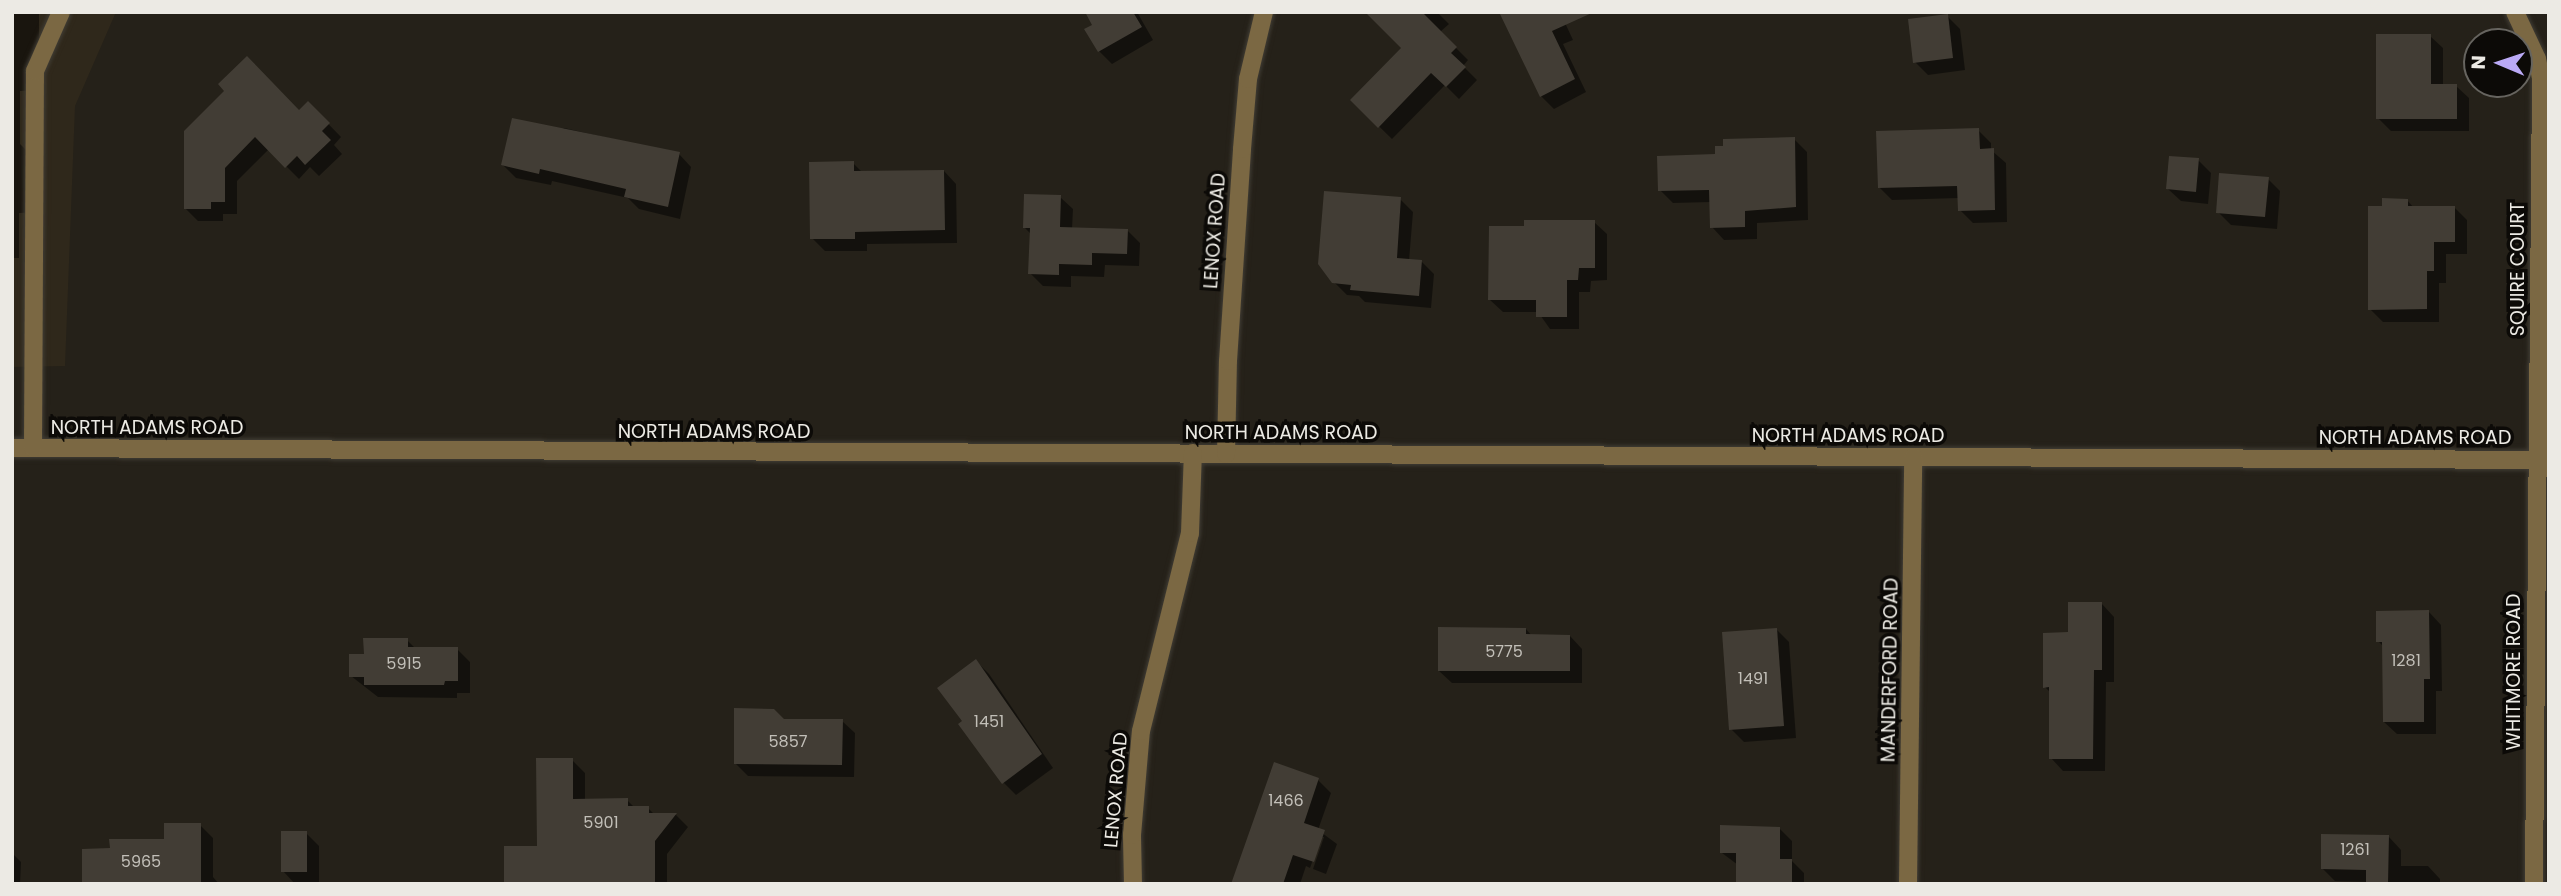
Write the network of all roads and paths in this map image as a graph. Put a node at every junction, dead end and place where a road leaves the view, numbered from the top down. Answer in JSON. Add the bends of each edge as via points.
{"nodes":[{"id":1,"x":61,"y":12,"type":"edge"},
{"id":2,"x":2515,"y":12,"type":"edge"},
{"id":3,"x":1260,"y":15,"type":"edge"},
{"id":4,"x":2545,"y":71,"type":"edge"},
{"id":5,"x":12,"y":448,"type":"edge"},
{"id":6,"x":33,"y":448,"type":"junction"},
{"id":7,"x":1193,"y":453,"type":"junction"},
{"id":8,"x":1226,"y":454,"type":"junction"},
{"id":9,"x":1913,"y":457,"type":"junction"},
{"id":10,"x":2543,"y":460,"type":"edge"},
{"id":11,"x":1133,"y":884,"type":"edge"},
{"id":12,"x":1908,"y":884,"type":"edge"},
{"id":13,"x":2534,"y":884,"type":"edge"}],
"edges":[{"from":1,"to":6,"type":"street","via":[[35,71]]},
{"from":2,"to":4,"type":"street","name":"SQUIRE COURT"},
{"from":3,"to":8,"type":"street","name":"LENOX ROAD","via":[[1242,149]]},
{"from":4,"to":10,"type":"street","name":"SQUIRE COURT"},
{"from":5,"to":6,"type":"street","name":"NORTH ADAMS ROAD"},
{"from":6,"to":7,"type":"street","name":"NORTH ADAMS ROAD"},
{"from":7,"to":8,"type":"street","name":"NORTH ADAMS ROAD"},
{"from":7,"to":11,"type":"street","name":"LENOX ROAD","via":[[1189,533],[1141,732],[1132,835]]},
{"from":8,"to":9,"type":"street","name":"NORTH ADAMS ROAD"},
{"from":9,"to":10,"type":"street","name":"NORTH ADAMS ROAD"},
{"from":9,"to":12,"type":"street","name":"MANDERFORD ROAD"},
{"from":10,"to":13,"type":"street","name":"WHITMORE ROAD","via":[[2535,524]]}]}
